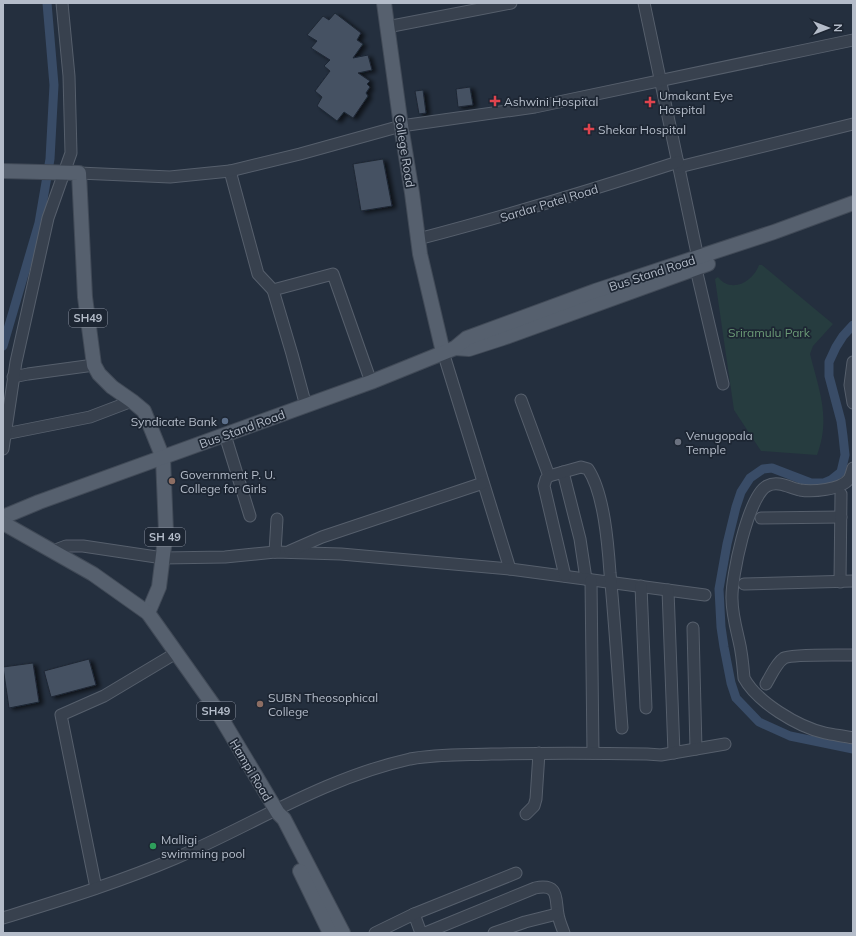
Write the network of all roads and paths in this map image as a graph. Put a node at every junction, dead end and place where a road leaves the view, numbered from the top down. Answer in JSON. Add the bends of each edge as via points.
{"nodes":[{"id":1,"x":62,"y":3,"type":"edge"},
{"id":2,"x":384,"y":3,"type":"edge"},
{"id":3,"x":512,"y":3,"type":"edge"},
{"id":4,"x":644,"y":3,"type":"edge"},
{"id":5,"x":387,"y":27,"type":"junction"},
{"id":6,"x":853,"y":40,"type":"edge"},
{"id":7,"x":661,"y":80,"type":"junction"},
{"id":8,"x":853,"y":124,"type":"edge"},
{"id":9,"x":400,"y":126,"type":"junction"},
{"id":10,"x":678,"y":165,"type":"junction"},
{"id":11,"x":3,"y":171,"type":"edge"},
{"id":12,"x":230,"y":171,"type":"junction"},
{"id":13,"x":61,"y":172,"type":"junction"},
{"id":14,"x":79,"y":172,"type":"junction"},
{"id":15,"x":853,"y":204,"type":"edge"},
{"id":16,"x":853,"y":212,"type":"edge"},
{"id":17,"x":418,"y":239,"type":"junction"},
{"id":18,"x":697,"y":263,"type":"junction"},
{"id":19,"x":273,"y":290,"type":"junction"},
{"id":20,"x":449,"y":350,"type":"junction"},
{"id":21,"x":853,"y":362,"type":"edge"},
{"id":22,"x":94,"y":365,"type":"junction"},
{"id":23,"x":13,"y":377,"type":"junction"},
{"id":24,"x":371,"y":382,"type":"junction"},
{"id":25,"x":723,"y":384,"type":"dead end"},
{"id":26,"x":521,"y":400,"type":"dead end"},
{"id":27,"x":132,"y":401,"type":"junction"},
{"id":28,"x":853,"y":403,"type":"edge"},
{"id":29,"x":306,"y":406,"type":"junction"},
{"id":30,"x":5,"y":434,"type":"junction"},
{"id":31,"x":225,"y":435,"type":"junction"},
{"id":32,"x":3,"y":448,"type":"edge"},
{"id":33,"x":164,"y":458,"type":"junction"},
{"id":34,"x":853,"y":468,"type":"edge"},
{"id":35,"x":562,"y":472,"type":"junction"},
{"id":36,"x":549,"y":476,"type":"junction"},
{"id":37,"x":483,"y":483,"type":"junction"},
{"id":38,"x":841,"y":494,"type":"dead end"},
{"id":39,"x":250,"y":516,"type":"dead end"},
{"id":40,"x":3,"y":517,"type":"edge"},
{"id":41,"x":841,"y":517,"type":"junction"},
{"id":42,"x":761,"y":518,"type":"dead end"},
{"id":43,"x":277,"y":519,"type":"dead end"},
{"id":44,"x":3,"y":523,"type":"edge"},
{"id":45,"x":322,"y":537,"type":"junction"},
{"id":46,"x":53,"y":551,"type":"junction"},
{"id":47,"x":281,"y":552,"type":"junction"},
{"id":48,"x":318,"y":554,"type":"junction"},
{"id":49,"x":163,"y":558,"type":"junction"},
{"id":50,"x":510,"y":569,"type":"junction"},
{"id":51,"x":565,"y":576,"type":"junction"},
{"id":52,"x":589,"y":579,"type":"junction"},
{"id":53,"x":853,"y":581,"type":"edge"},
{"id":54,"x":611,"y":582,"type":"junction"},
{"id":55,"x":840,"y":582,"type":"junction"},
{"id":56,"x":744,"y":584,"type":"dead end"},
{"id":57,"x":641,"y":586,"type":"junction"},
{"id":58,"x":668,"y":590,"type":"junction"},
{"id":59,"x":705,"y":595,"type":"dead end"},
{"id":60,"x":148,"y":613,"type":"junction"},
{"id":61,"x":693,"y":628,"type":"dead end"},
{"id":62,"x":176,"y":654,"type":"junction"},
{"id":63,"x":853,"y":655,"type":"edge"},
{"id":64,"x":766,"y":684,"type":"dead end"},
{"id":65,"x":646,"y":708,"type":"dead end"},
{"id":66,"x":622,"y":728,"type":"dead end"},
{"id":67,"x":853,"y":738,"type":"edge"},
{"id":68,"x":725,"y":744,"type":"dead end"},
{"id":69,"x":696,"y":749,"type":"junction"},
{"id":70,"x":539,"y":753,"type":"junction"},
{"id":71,"x":674,"y":753,"type":"junction"},
{"id":72,"x":593,"y":754,"type":"junction"},
{"id":73,"x":276,"y":811,"type":"junction"},
{"id":74,"x":526,"y":814,"type":"dead end"},
{"id":75,"x":516,"y":873,"type":"dead end"},
{"id":76,"x":96,"y":888,"type":"junction"},
{"id":77,"x":414,"y":914,"type":"junction"},
{"id":78,"x":558,"y":914,"type":"junction"},
{"id":79,"x":3,"y":918,"type":"edge"},
{"id":80,"x":330,"y":933,"type":"edge"},
{"id":81,"x":343,"y":933,"type":"edge"},
{"id":82,"x":375,"y":933,"type":"edge"},
{"id":83,"x":421,"y":933,"type":"edge"},
{"id":84,"x":425,"y":933,"type":"edge"},
{"id":85,"x":494,"y":933,"type":"edge"},
{"id":86,"x":564,"y":933,"type":"edge"}],
"edges":[{"from":1,"to":13,"type":"street","via":[[69,76],[71,153]]},
{"from":2,"to":5,"type":"main road","name":"College Road"},
{"from":3,"to":5,"type":"street"},
{"from":4,"to":7,"type":"street"},
{"from":5,"to":9,"type":"main road","name":"College Road"},
{"from":6,"to":7,"type":"street"},
{"from":7,"to":9,"type":"street","via":[[535,107]]},
{"from":7,"to":10,"type":"street"},
{"from":8,"to":10,"type":"street","name":"Sardar Patel Road"},
{"from":9,"to":12,"type":"street"},
{"from":9,"to":17,"type":"main road","name":"College Road"},
{"from":10,"to":17,"type":"street","name":"Sardar Patel Road"},
{"from":10,"to":18,"type":"street"},
{"from":11,"to":13,"type":"main road"},
{"from":12,"to":14,"type":"street","via":[[170,177]]},
{"from":12,"to":19,"type":"street","via":[[258,274]]},
{"from":13,"to":14,"type":"main road"},
{"from":13,"to":23,"type":"street","via":[[48,218]]},
{"from":14,"to":22,"type":"main road","number":"SH49","via":[[85,297]]},
{"from":15,"to":18,"type":"main road","name":"Bus Stand Road"},
{"from":16,"to":18,"type":"main road","name":"Bus Stand Road"},
{"from":17,"to":20,"type":"main road","name":"College Road","via":[[430,297]]},
{"from":18,"to":20,"type":"main road","name":"Bus Stand Road","via":[[503,338],[470,349]]},
{"from":18,"to":25,"type":"street"},
{"from":19,"to":24,"type":"street","via":[[333,274]]},
{"from":19,"to":29,"type":"street"},
{"from":20,"to":24,"type":"main road","name":"Bus Stand Road"},
{"from":20,"to":37,"type":"street"},
{"from":21,"to":28,"type":"street","via":[[850,385]]},
{"from":22,"to":23,"type":"street"},
{"from":22,"to":27,"type":"main road","number":"SH49","via":[[112,387]]},
{"from":23,"to":30,"type":"street"},
{"from":24,"to":29,"type":"main road","name":"Bus Stand Road"},
{"from":26,"to":36,"type":"street"},
{"from":27,"to":30,"type":"street","via":[[90,417]]},
{"from":27,"to":33,"type":"main road","number":"SH49","via":[[144,411]]},
{"from":29,"to":31,"type":"main road","name":"Bus Stand Road"},
{"from":30,"to":32,"type":"street"},
{"from":31,"to":33,"type":"main road","name":"Bus Stand Road"},
{"from":31,"to":39,"type":"street"},
{"from":33,"to":40,"type":"main road","name":"Bus Stand Road"},
{"from":33,"to":49,"type":"main road","number":"SH 49","via":[[166,531]]},
{"from":34,"to":67,"type":"street","via":[[849,480],[828,490],[801,490],[773,483],[762,490],[748,518],[736,562],[732,601],[744,678],[749,687],[778,711],[803,726]]},
{"from":35,"to":36,"type":"street"},
{"from":35,"to":52,"type":"street"},
{"from":35,"to":54,"type":"street","via":[[581,468],[590,472],[602,512]]},
{"from":36,"to":51,"type":"street","via":[[545,482],[545,493]]},
{"from":37,"to":45,"type":"street"},
{"from":37,"to":50,"type":"street"},
{"from":38,"to":41,"type":"street"},
{"from":41,"to":42,"type":"street"},
{"from":41,"to":55,"type":"street"},
{"from":43,"to":47,"type":"street"},
{"from":44,"to":46,"type":"main road"},
{"from":45,"to":47,"type":"street"},
{"from":45,"to":48,"type":"street"},
{"from":46,"to":49,"type":"street","via":[[66,546],[82,546]]},
{"from":46,"to":60,"type":"main road","via":[[93,574]]},
{"from":47,"to":48,"type":"street"},
{"from":47,"to":49,"type":"street","via":[[225,557]]},
{"from":48,"to":50,"type":"street"},
{"from":49,"to":60,"type":"main road","number":"SH 49","via":[[159,587]]},
{"from":50,"to":51,"type":"street"},
{"from":51,"to":52,"type":"street"},
{"from":52,"to":54,"type":"street"},
{"from":52,"to":72,"type":"street"},
{"from":53,"to":55,"type":"street"},
{"from":54,"to":57,"type":"street"},
{"from":54,"to":66,"type":"street"},
{"from":55,"to":56,"type":"street"},
{"from":57,"to":58,"type":"street"},
{"from":57,"to":65,"type":"street"},
{"from":58,"to":59,"type":"street"},
{"from":58,"to":71,"type":"street"},
{"from":60,"to":62,"type":"main road","name":"Hampi Road","number":"SH49"},
{"from":61,"to":69,"type":"street"},
{"from":62,"to":73,"type":"main road","name":"Hampi Road","number":"SH49","via":[[214,706]]},
{"from":62,"to":76,"type":"street","via":[[104,696],[61,715]]},
{"from":63,"to":64,"type":"street","via":[[785,658]]},
{"from":68,"to":69,"type":"street"},
{"from":69,"to":71,"type":"street"},
{"from":70,"to":72,"type":"street"},
{"from":70,"to":73,"type":"street","via":[[430,756],[409,760],[337,782]]},
{"from":70,"to":74,"type":"street","via":[[536,799],[534,806]]},
{"from":71,"to":72,"type":"street"},
{"from":73,"to":76,"type":"street","via":[[177,858]]},
{"from":73,"to":80,"type":"main road","number":"SH49","via":[[277,821]]},
{"from":73,"to":81,"type":"main road","name":"Hampi Road","number":"SH49","via":[[284,819]]},
{"from":75,"to":77,"type":"street"},
{"from":76,"to":79,"type":"street"},
{"from":77,"to":82,"type":"street"},
{"from":77,"to":83,"type":"street"},
{"from":78,"to":84,"type":"street","via":[[555,894],[542,886]]},
{"from":78,"to":85,"type":"street"},
{"from":78,"to":86,"type":"street"}]}
